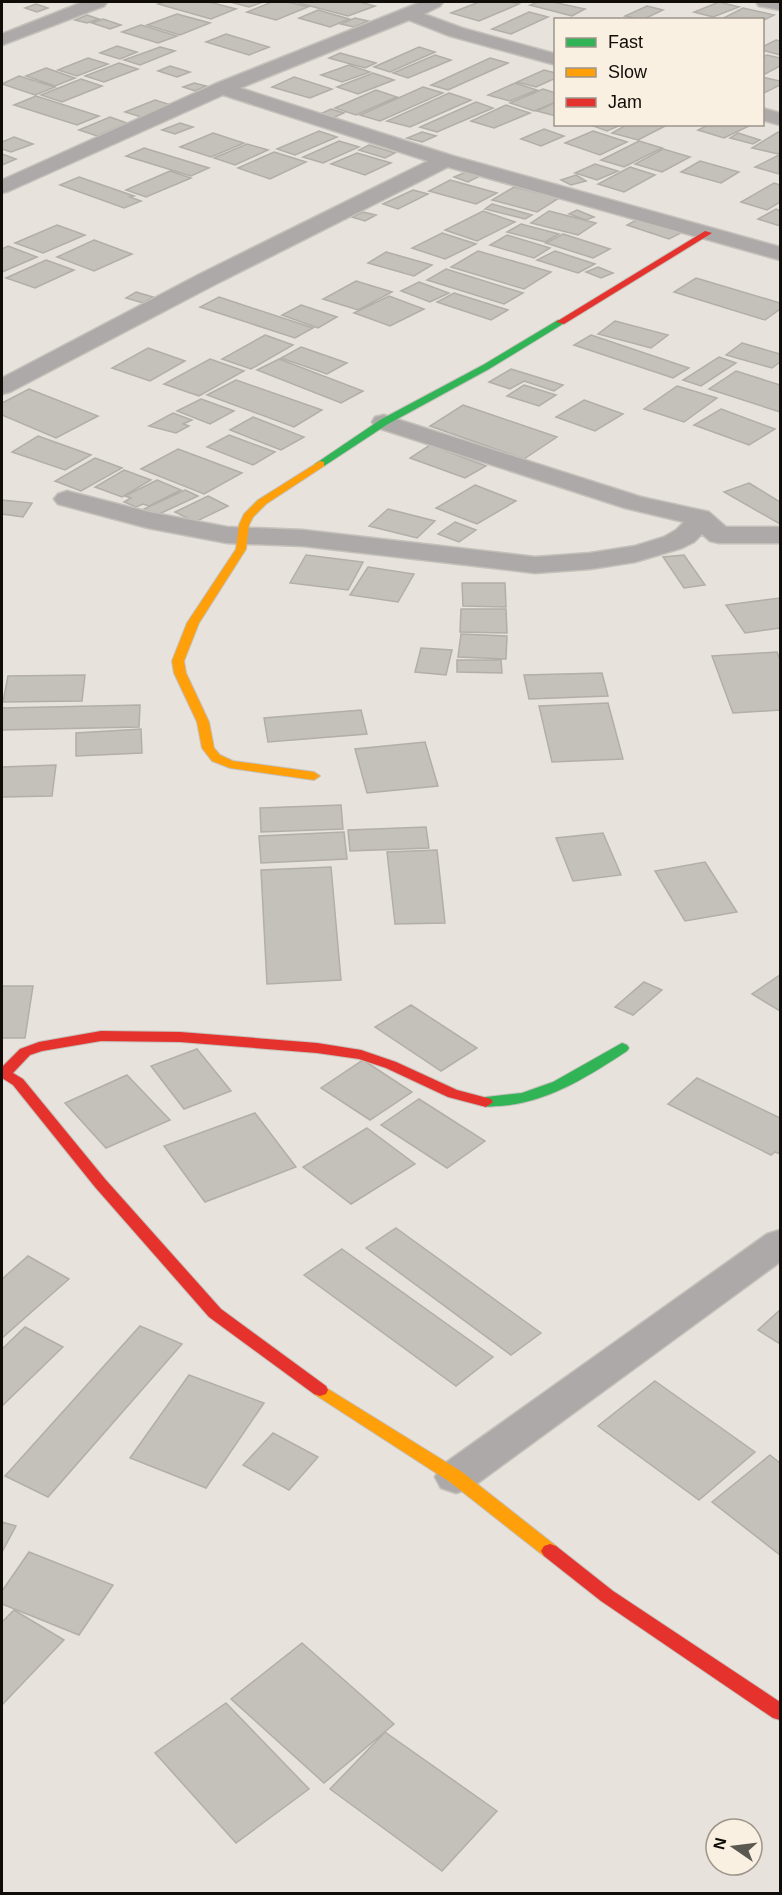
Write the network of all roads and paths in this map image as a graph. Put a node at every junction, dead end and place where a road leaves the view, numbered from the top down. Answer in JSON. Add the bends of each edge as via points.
{"nodes":[{"id":1,"x":99,"y":2,"type":"edge"},
{"id":2,"x":434,"y":2,"type":"edge"},
{"id":3,"x":765,"y":2,"type":"edge"},
{"id":4,"x":780,"y":5,"type":"edge"},
{"id":5,"x":409,"y":14,"type":"junction"},
{"id":6,"x":2,"y":40,"type":"edge"},
{"id":7,"x":554,"y":60,"type":"edge"},
{"id":8,"x":222,"y":88,"type":"junction"},
{"id":9,"x":764,"y":115,"type":"edge"},
{"id":10,"x":780,"y":119,"type":"edge"},
{"id":11,"x":446,"y":160,"type":"junction"},
{"id":12,"x":2,"y":187,"type":"edge"},
{"id":13,"x":708,"y":233,"type":"junction"},
{"id":14,"x":780,"y":254,"type":"edge"},
{"id":15,"x":2,"y":387,"type":"edge"},
{"id":16,"x":384,"y":422,"type":"junction"},
{"id":17,"x":67,"y":499,"type":"dead end"},
{"id":18,"x":700,"y":518,"type":"junction"},
{"id":19,"x":780,"y":535,"type":"edge"},
{"id":20,"x":243,"y":536,"type":"junction"},
{"id":21,"x":314,"y":776,"type":"dead end"},
{"id":22,"x":622,"y":1048,"type":"dead end"},
{"id":23,"x":3,"y":1072,"type":"edge"},
{"id":24,"x":780,"y":1243,"type":"edge"},
{"id":25,"x":456,"y":1478,"type":"junction"},
{"id":26,"x":780,"y":1712,"type":"edge"}],
"edges":[{"from":1,"to":6,"type":"street"},
{"from":2,"to":5,"type":"street"},
{"from":3,"to":4,"type":"street"},
{"from":5,"to":7,"type":"street","via":[[456,32]]},
{"from":5,"to":8,"type":"street"},
{"from":8,"to":11,"type":"street"},
{"from":8,"to":12,"type":"street"},
{"from":9,"to":10,"type":"street"},
{"from":11,"to":13,"type":"street"},
{"from":11,"to":15,"type":"street"},
{"from":13,"to":14,"type":"street"},
{"from":13,"to":16,"type":"street","via":[[486,367]]},
{"from":16,"to":18,"type":"street","via":[[634,503]]},
{"from":16,"to":20,"type":"street","via":[[262,502],[248,516]]},
{"from":17,"to":20,"type":"street","via":[[148,520]]},
{"from":18,"to":19,"type":"street","via":[[719,535]]},
{"from":18,"to":20,"type":"street","via":[[684,537],[663,545],[557,565],[303,538]]},
{"from":20,"to":21,"type":"street","via":[[235,561],[187,637],[178,662],[180,673],[203,722],[208,748],[216,758],[230,764]]},
{"from":22,"to":23,"type":"street","via":[[556,1089],[504,1102],[465,1097],[378,1060],[337,1050],[191,1038],[114,1035],[62,1041],[27,1050]]},
{"from":23,"to":25,"type":"street","via":[[18,1082],[100,1183],[215,1313],[325,1394]]},
{"from":24,"to":25,"type":"street"},
{"from":25,"to":26,"type":"street","via":[[607,1596]]}]}
